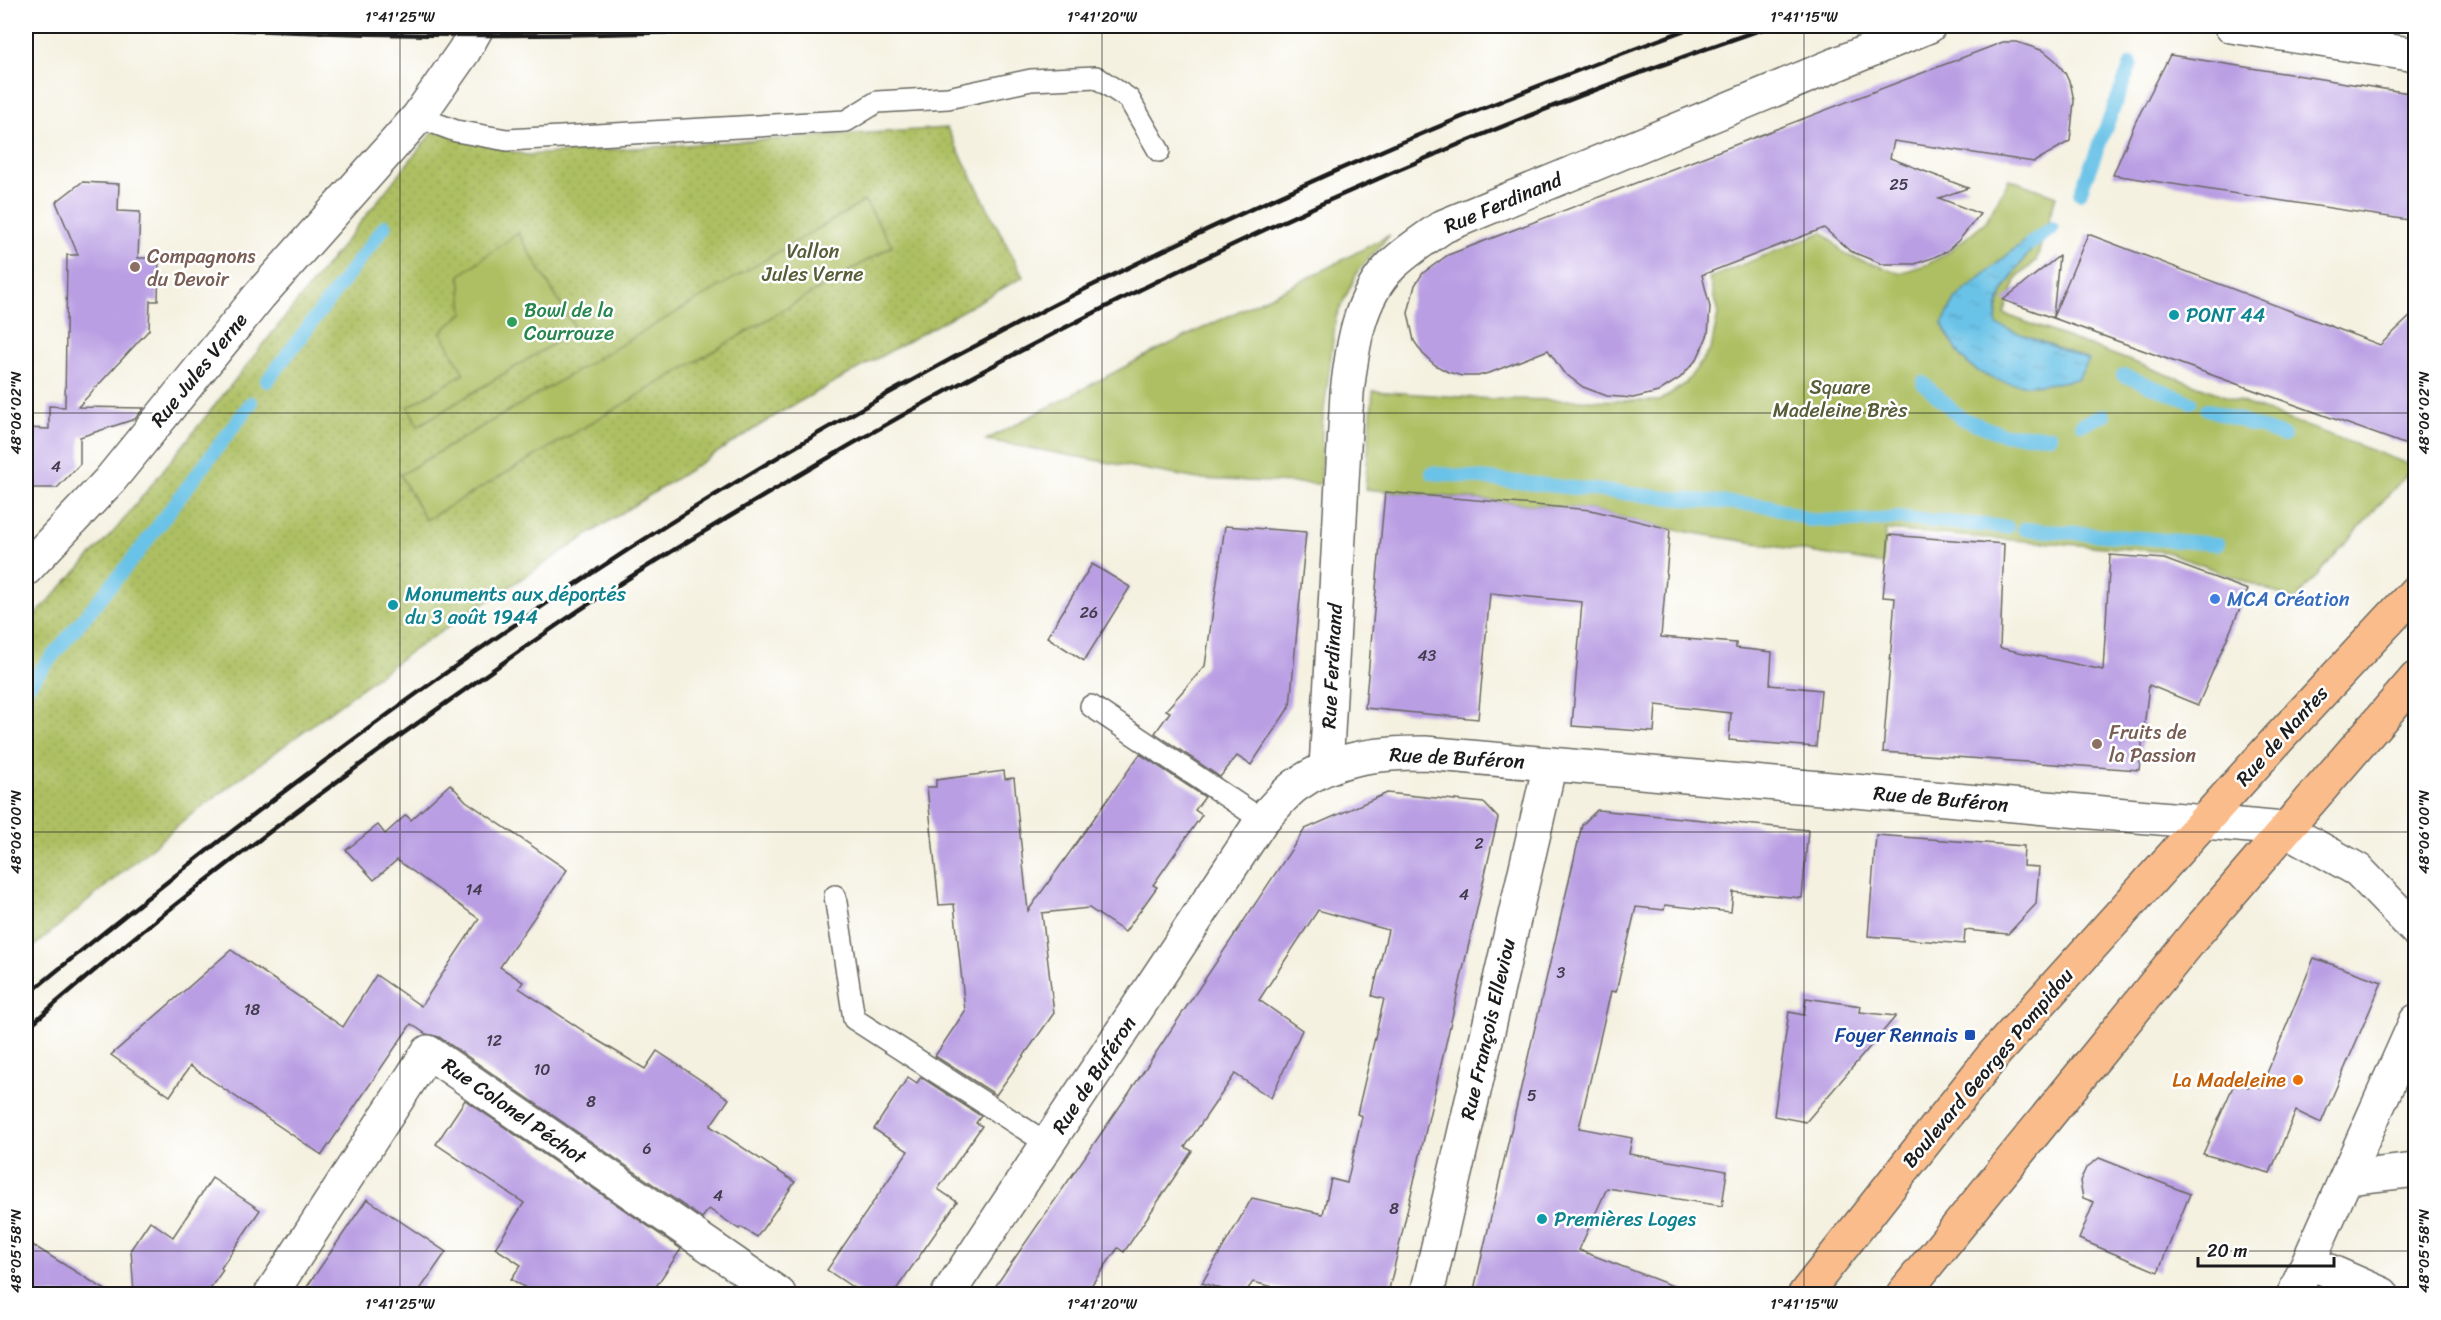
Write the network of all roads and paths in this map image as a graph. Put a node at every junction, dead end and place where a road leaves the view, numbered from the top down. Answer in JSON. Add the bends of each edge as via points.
{"nodes":[{"id":1,"x":478,"y":26,"type":"edge"},
{"id":2,"x":1929,"y":26,"type":"edge"},
{"id":3,"x":2231,"y":26,"type":"edge"},
{"id":4,"x":2415,"y":55,"type":"edge"},
{"id":5,"x":418,"y":117,"type":"junction"},
{"id":6,"x":1159,"y":151,"type":"dead end"},
{"id":7,"x":26,"y":569,"type":"edge"},
{"id":8,"x":2415,"y":591,"type":"edge"},
{"id":9,"x":2415,"y":678,"type":"edge"},
{"id":10,"x":1091,"y":706,"type":"dead end"},
{"id":11,"x":1550,"y":764,"type":"junction"},
{"id":12,"x":1326,"y":768,"type":"junction"},
{"id":13,"x":1262,"y":820,"type":"junction"},
{"id":14,"x":2204,"y":822,"type":"junction"},
{"id":15,"x":2284,"y":829,"type":"junction"},
{"id":16,"x":836,"y":896,"type":"dead end"},
{"id":17,"x":2415,"y":930,"type":"edge"},
{"id":18,"x":2415,"y":1021,"type":"edge"},
{"id":19,"x":1048,"y":1144,"type":"junction"},
{"id":20,"x":2415,"y":1170,"type":"edge"},
{"id":21,"x":2347,"y":1178,"type":"junction"},
{"id":22,"x":2309,"y":1262,"type":"junction"},
{"id":23,"x":271,"y":1294,"type":"edge"},
{"id":24,"x":779,"y":1294,"type":"edge"},
{"id":25,"x":948,"y":1294,"type":"edge"},
{"id":26,"x":1427,"y":1294,"type":"edge"},
{"id":27,"x":1805,"y":1294,"type":"edge"},
{"id":28,"x":1903,"y":1294,"type":"edge"},
{"id":29,"x":2294,"y":1294,"type":"edge"},
{"id":30,"x":2382,"y":1294,"type":"edge"}],
"edges":[{"from":1,"to":5,"type":"street","name":"Rue Jules Verne"},
{"from":2,"to":12,"type":"street","name":"Rue Ferdinand","via":[[1444,226],[1391,267],[1371,295],[1351,353]]},
{"from":3,"to":4,"type":"street"},
{"from":5,"to":6,"type":"lane","via":[[456,131],[507,140],[846,121],[877,102],[948,98],[1031,80],[1096,77],[1129,99]]},
{"from":5,"to":7,"type":"street","name":"Rue Jules Verne","via":[[260,295],[110,480]]},
{"from":8,"to":14,"type":"main road","name":"Rue de Nantes"},
{"from":9,"to":15,"type":"main road"},
{"from":10,"to":13,"type":"lane"},
{"from":11,"to":12,"type":"street","name":"Rue de Buféron","via":[[1393,753],[1365,755]]},
{"from":11,"to":14,"type":"street","name":"Rue de Buféron"},
{"from":11,"to":26,"type":"street","name":"Rue François Elleviou"},
{"from":12,"to":13,"type":"street","name":"Rue de Buféron","via":[[1294,787]]},
{"from":13,"to":19,"type":"street","name":"Rue de Buféron"},
{"from":14,"to":15,"type":"street"},
{"from":14,"to":27,"type":"main road","name":"Boulevard Georges Pompidou","via":[[1995,1053]]},
{"from":15,"to":17,"type":"street","via":[[2358,870]]},
{"from":15,"to":28,"type":"main road"},
{"from":16,"to":19,"type":"lane","via":[[854,1019]]},
{"from":18,"to":21,"type":"street"},
{"from":19,"to":25,"type":"street","name":"Rue de Buféron"},
{"from":20,"to":21,"type":"street"},
{"from":21,"to":22,"type":"street"},
{"from":22,"to":29,"type":"street"},
{"from":22,"to":30,"type":"street"},
{"from":23,"to":24,"type":"street","name":"Rue Colonel Péchot","via":[[429,1052]]}]}
